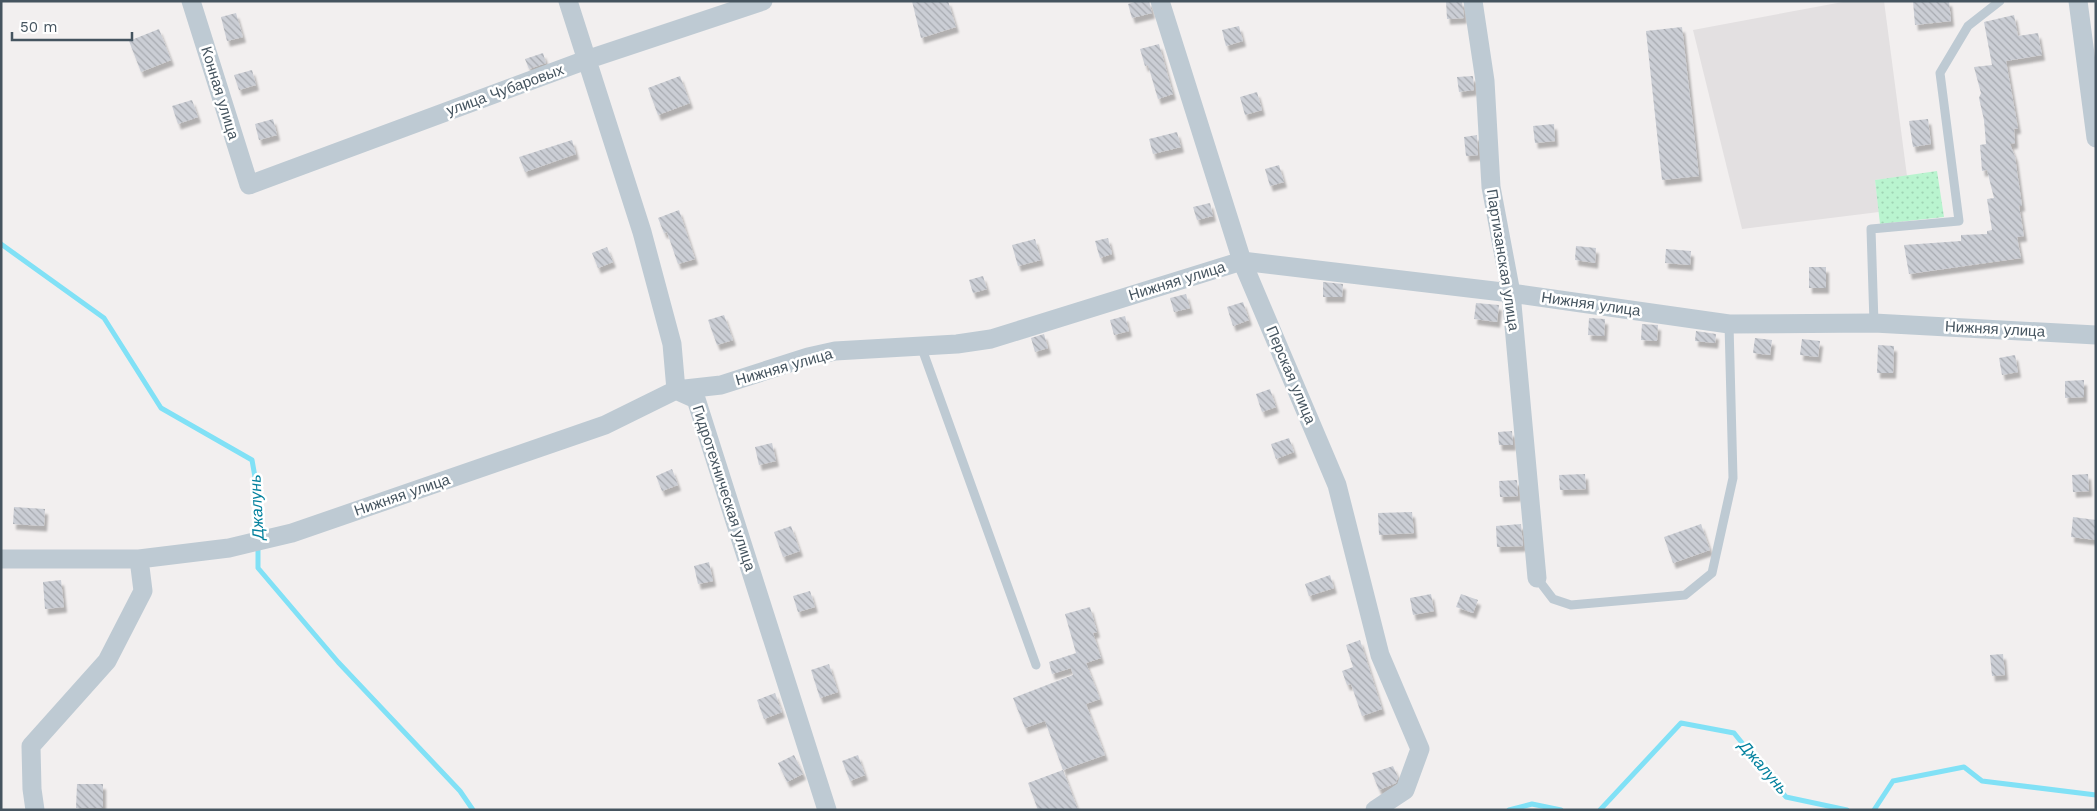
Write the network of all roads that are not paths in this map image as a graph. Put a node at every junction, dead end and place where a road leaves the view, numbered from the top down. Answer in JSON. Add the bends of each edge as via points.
{"nodes":[{"id":1,"x":191,"y":1,"type":"edge"},
{"id":2,"x":568,"y":1,"type":"edge"},
{"id":3,"x":763,"y":1,"type":"edge"},
{"id":4,"x":1160,"y":1,"type":"edge"},
{"id":5,"x":1473,"y":1,"type":"edge"},
{"id":6,"x":2000,"y":1,"type":"edge"},
{"id":7,"x":2078,"y":1,"type":"edge"},
{"id":8,"x":586,"y":60,"type":"junction"},
{"id":9,"x":2096,"y":138,"type":"edge"},
{"id":10,"x":249,"y":185,"type":"joint"},
{"id":11,"x":1242,"y":261,"type":"junction"},
{"id":12,"x":1511,"y":293,"type":"junction"},
{"id":13,"x":1874,"y":322,"type":"junction"},
{"id":14,"x":1729,"y":324,"type":"junction"},
{"id":15,"x":2096,"y":335,"type":"edge"},
{"id":16,"x":921,"y":346,"type":"junction"},
{"id":17,"x":676,"y":390,"type":"junction"},
{"id":18,"x":1,"y":559,"type":"edge"},
{"id":19,"x":139,"y":560,"type":"junction"},
{"id":20,"x":1537,"y":578,"type":"joint"},
{"id":21,"x":1036,"y":665,"type":"dead end"},
{"id":22,"x":35,"y":810,"type":"edge"},
{"id":23,"x":828,"y":810,"type":"edge"},
{"id":24,"x":1375,"y":810,"type":"edge"}],
"edges":[{"from":1,"to":10,"type":"street","name":"Конная улица"},
{"from":2,"to":8,"type":"street","name":"Гидротехническая улица"},
{"from":3,"to":8,"type":"street","name":"улица Чубаровых"},
{"from":4,"to":11,"type":"street","name":"Перская улица"},
{"from":5,"to":12,"type":"street","name":"Партизанская улица","via":[[1485,81],[1491,187]]},
{"from":6,"to":13,"type":"lane","via":[[1968,26],[1940,73],[1959,221],[1871,229]]},
{"from":7,"to":9,"type":"street"},
{"from":8,"to":10,"type":"street","name":"улица Чубаровых"},
{"from":8,"to":17,"type":"street","name":"Гидротехническая улица","via":[[642,232],[672,344]]},
{"from":11,"to":12,"type":"street","name":"Нижняя улица"},
{"from":11,"to":16,"type":"street","name":"Нижняя улица","via":[[991,339]]},
{"from":11,"to":24,"type":"street","name":"Перская улица","via":[[1337,485],[1380,655],[1420,749],[1405,790]]},
{"from":12,"to":14,"type":"street","name":"Нижняя улица"},
{"from":12,"to":20,"type":"street","name":"Партизанская улица"},
{"from":13,"to":14,"type":"street","name":"Нижняя улица"},
{"from":13,"to":15,"type":"street","name":"Нижняя улица"},
{"from":14,"to":20,"type":"lane","via":[[1733,478],[1712,573],[1686,595],[1571,604],[1553,599]]},
{"from":16,"to":17,"type":"street","name":"Нижняя улица","via":[[835,351],[721,385]]},
{"from":16,"to":21,"type":"lane"},
{"from":17,"to":19,"type":"street","name":"Нижняя улица","via":[[604,425],[292,533],[229,548]]},
{"from":17,"to":23,"type":"street","name":"Гидротехническая улица","via":[[696,399]]},
{"from":18,"to":19,"type":"street","name":"Нижняя улица"},
{"from":19,"to":22,"type":"street","via":[[143,591],[106,661],[31,746]]}]}
